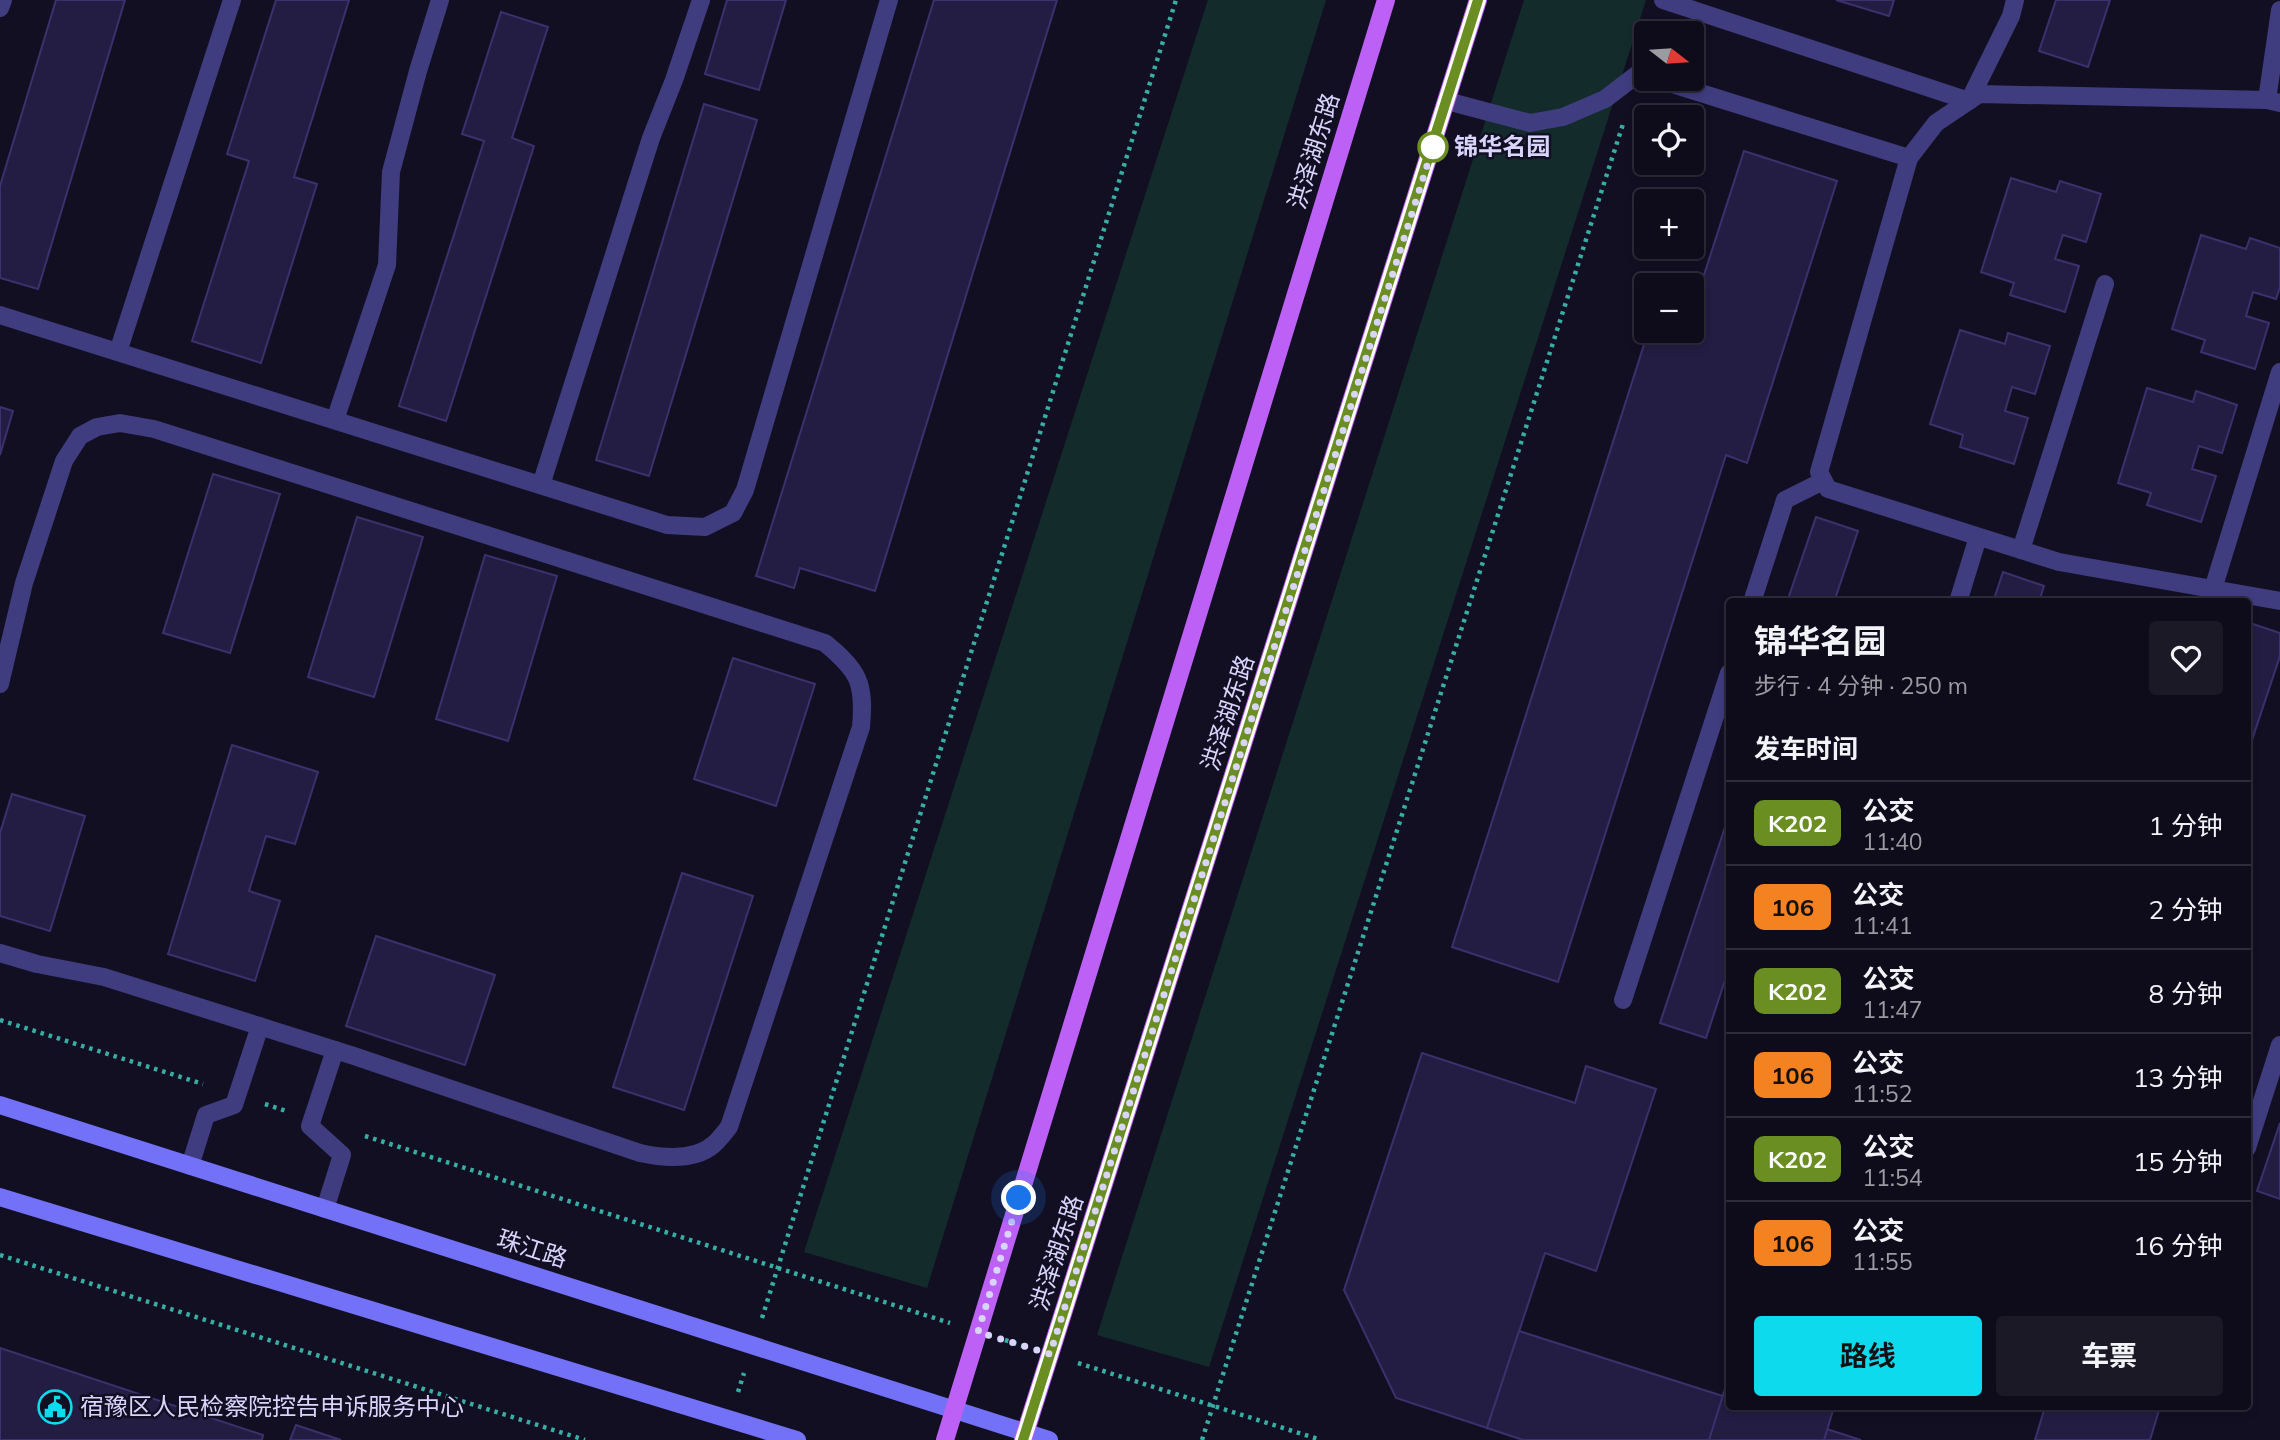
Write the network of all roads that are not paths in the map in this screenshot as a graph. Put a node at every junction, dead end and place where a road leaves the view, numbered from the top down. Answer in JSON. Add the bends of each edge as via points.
{"nodes":[{"id":1,"x":3,"y":0,"type":"edge"},
{"id":2,"x":232,"y":0,"type":"edge"},
{"id":3,"x":440,"y":0,"type":"edge"},
{"id":4,"x":701,"y":0,"type":"edge"},
{"id":5,"x":889,"y":0,"type":"edge"},
{"id":6,"x":1386,"y":0,"type":"edge"},
{"id":7,"x":1478,"y":0,"type":"edge"},
{"id":8,"x":1663,"y":0,"type":"edge"},
{"id":9,"x":2015,"y":0,"type":"edge"},
{"id":10,"x":0,"y":8,"type":"edge"},
{"id":11,"x":2280,"y":10,"type":"edge"},
{"id":12,"x":1634,"y":83,"type":"edge"},
{"id":13,"x":1695,"y":91,"type":"edge"},
{"id":14,"x":1447,"y":101,"type":"junction"},
{"id":15,"x":1969,"y":101,"type":"junction"},
{"id":16,"x":2274,"y":102,"type":"edge"},
{"id":17,"x":1909,"y":158,"type":"junction"},
{"id":18,"x":2105,"y":284,"type":"dead end"},
{"id":19,"x":0,"y":315,"type":"edge"},
{"id":20,"x":118,"y":352,"type":"junction"},
{"id":21,"x":2280,"y":372,"type":"edge"},
{"id":22,"x":335,"y":420,"type":"junction"},
{"id":23,"x":1823,"y":481,"type":"junction"},
{"id":24,"x":541,"y":485,"type":"junction"},
{"id":25,"x":1978,"y":537,"type":"junction"},
{"id":26,"x":2021,"y":550,"type":"junction"},
{"id":27,"x":2211,"y":596,"type":"edge"},
{"id":28,"x":1753,"y":598,"type":"edge"},
{"id":29,"x":1959,"y":598,"type":"edge"},
{"id":30,"x":2239,"y":598,"type":"edge"},
{"id":31,"x":2251,"y":599,"type":"edge"},
{"id":32,"x":2280,"y":601,"type":"edge"},
{"id":33,"x":1726,"y":682,"type":"edge"},
{"id":34,"x":0,"y":684,"type":"edge"},
{"id":35,"x":0,"y":953,"type":"edge"},
{"id":36,"x":1623,"y":1000,"type":"dead end"},
{"id":37,"x":260,"y":1026,"type":"junction"},
{"id":38,"x":2280,"y":1045,"type":"edge"},
{"id":39,"x":335,"y":1050,"type":"junction"},
{"id":40,"x":0,"y":1105,"type":"edge"},
{"id":41,"x":2251,"y":1136,"type":"edge"},
{"id":42,"x":190,"y":1166,"type":"junction"},
{"id":43,"x":0,"y":1197,"type":"edge"},
{"id":44,"x":325,"y":1209,"type":"junction"},
{"id":45,"x":954,"y":1410,"type":"junction"},
{"id":46,"x":1024,"y":1436,"type":"edge"},
{"id":47,"x":797,"y":1440,"type":"edge"},
{"id":48,"x":945,"y":1440,"type":"edge"},
{"id":49,"x":1049,"y":1440,"type":"edge"}],
"edges":[{"from":1,"to":10,"type":"lane"},
{"from":2,"to":20,"type":"lane"},
{"from":3,"to":22,"type":"lane","via":[[391,172],[387,265]]},
{"from":4,"to":24,"type":"lane","via":[[651,138]]},
{"from":5,"to":24,"type":"lane","via":[[745,490],[733,513],[705,527],[667,525]]},
{"from":6,"to":45,"type":"main road","name":"洪泽湖东路"},
{"from":7,"to":14,"type":"main road","name":"洪泽湖东路"},
{"from":8,"to":15,"type":"lane"},
{"from":9,"to":15,"type":"lane"},
{"from":11,"to":16,"type":"lane"},
{"from":12,"to":14,"type":"lane","via":[[1563,117],[1530,123]]},
{"from":13,"to":17,"type":"lane"},
{"from":14,"to":46,"type":"main road","name":"洪泽湖东路"},
{"from":15,"to":16,"type":"lane","via":[[1979,94]]},
{"from":15,"to":17,"type":"lane","via":[[1936,123]]},
{"from":17,"to":23,"type":"lane","via":[[1819,472]]},
{"from":18,"to":26,"type":"lane"},
{"from":19,"to":20,"type":"lane"},
{"from":20,"to":22,"type":"lane"},
{"from":21,"to":27,"type":"lane"},
{"from":22,"to":24,"type":"lane"},
{"from":23,"to":25,"type":"lane","via":[[1828,489]]},
{"from":23,"to":28,"type":"lane","via":[[1785,500]]},
{"from":25,"to":26,"type":"lane"},
{"from":25,"to":29,"type":"lane"},
{"from":26,"to":27,"type":"lane"},
{"from":27,"to":30,"type":"lane"},
{"from":31,"to":32,"type":"lane"},
{"from":33,"to":36,"type":"lane"},
{"from":34,"to":39,"type":"lane","via":[[18,605],[64,461],[80,436],[120,423],[154,429],[825,643],[848,662],[859,683],[861,727],[729,1127],[711,1147],[687,1156],[663,1158],[640,1153]]},
{"from":35,"to":37,"type":"lane","via":[[104,977]]},
{"from":37,"to":39,"type":"lane"},
{"from":37,"to":42,"type":"lane","via":[[234,1105],[206,1115]]},
{"from":38,"to":41,"type":"lane"},
{"from":39,"to":44,"type":"lane","via":[[310,1126],[342,1155]]},
{"from":40,"to":42,"type":"street","name":"珠江路"},
{"from":42,"to":44,"type":"street","name":"珠江路"},
{"from":43,"to":47,"type":"street"},
{"from":44,"to":45,"type":"street","name":"珠江路"},
{"from":45,"to":46,"type":"street","name":"珠江路"},
{"from":45,"to":48,"type":"main road","name":"洪泽湖东路"},
{"from":46,"to":49,"type":"street","name":"珠江路"}]}
